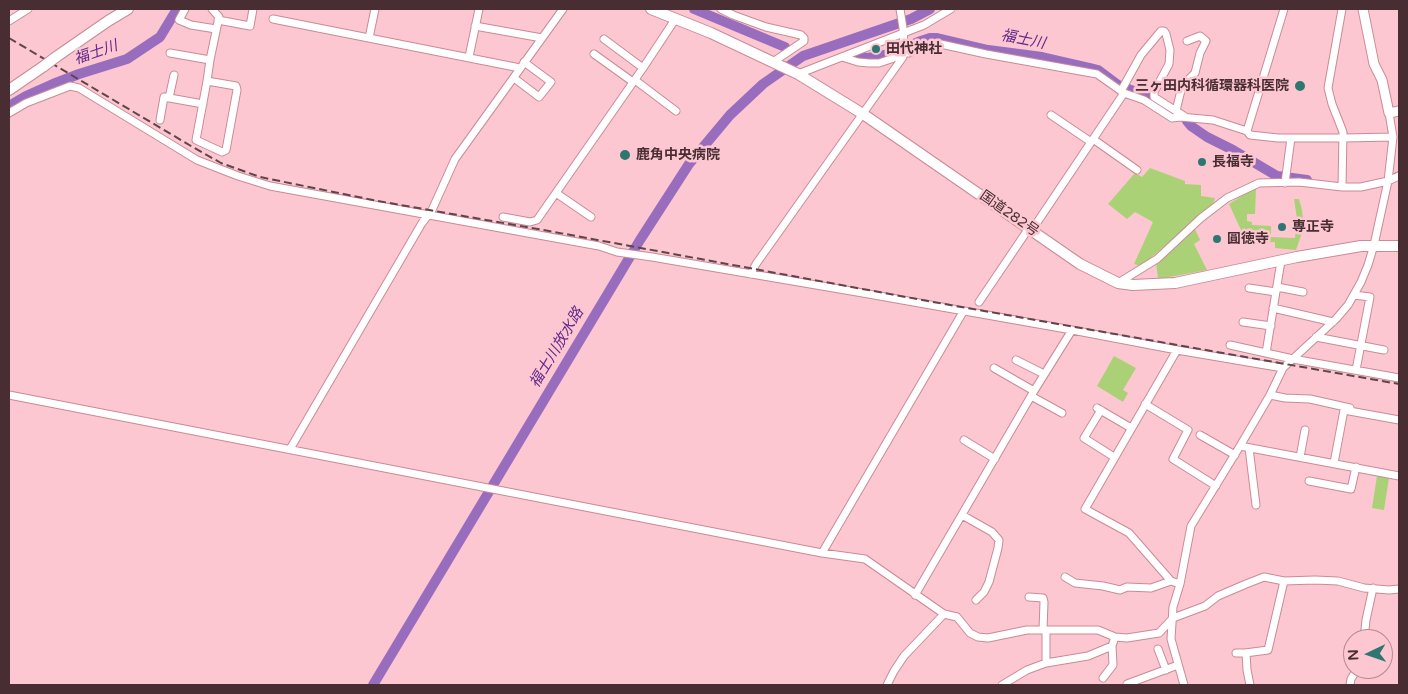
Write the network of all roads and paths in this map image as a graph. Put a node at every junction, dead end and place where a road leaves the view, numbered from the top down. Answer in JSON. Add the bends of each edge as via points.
{"nodes":[{"id":1,"x":28,"y":9,"type":"edge"},
{"id":2,"x":128,"y":9,"type":"edge"},
{"id":3,"x":185,"y":9,"type":"edge"},
{"id":4,"x":212,"y":9,"type":"edge"},
{"id":5,"x":253,"y":9,"type":"edge"},
{"id":6,"x":375,"y":9,"type":"edge"},
{"id":7,"x":479,"y":9,"type":"edge"},
{"id":8,"x":563,"y":9,"type":"edge"},
{"id":9,"x":651,"y":9,"type":"edge"},
{"id":10,"x":721,"y":9,"type":"edge"},
{"id":11,"x":900,"y":9,"type":"edge"},
{"id":12,"x":951,"y":9,"type":"edge"},
{"id":13,"x":1284,"y":9,"type":"edge"},
{"id":14,"x":1342,"y":9,"type":"edge"},
{"id":15,"x":1362,"y":9,"type":"edge"},
{"id":16,"x":17,"y":12,"type":"edge"},
{"id":17,"x":676,"y":18,"type":"junction"},
{"id":18,"x":273,"y":19,"type":"dead end"},
{"id":19,"x":218,"y":20,"type":"junction"},
{"id":20,"x":9,"y":21,"type":"edge"},
{"id":21,"x":475,"y":26,"type":"junction"},
{"id":22,"x":216,"y":29,"type":"junction"},
{"id":23,"x":903,"y":30,"type":"junction"},
{"id":24,"x":370,"y":38,"type":"junction"},
{"id":25,"x":542,"y":38,"type":"junction"},
{"id":26,"x":604,"y":39,"type":"dead end"},
{"id":27,"x":1187,"y":41,"type":"dead end"},
{"id":28,"x":904,"y":49,"type":"junction"},
{"id":29,"x":170,"y":53,"type":"dead end"},
{"id":30,"x":594,"y":54,"type":"dead end"},
{"id":31,"x":842,"y":56,"type":"junction"},
{"id":32,"x":469,"y":57,"type":"junction"},
{"id":33,"x":210,"y":60,"type":"junction"},
{"id":34,"x":774,"y":62,"type":"junction"},
{"id":35,"x":522,"y":65,"type":"junction"},
{"id":36,"x":643,"y":68,"type":"junction"},
{"id":37,"x":798,"y":74,"type":"junction"},
{"id":38,"x":174,"y":75,"type":"dead end"},
{"id":39,"x":514,"y":78,"type":"junction"},
{"id":40,"x":208,"y":81,"type":"junction"},
{"id":41,"x":634,"y":81,"type":"junction"},
{"id":42,"x":1123,"y":89,"type":"junction"},
{"id":43,"x":9,"y":90,"type":"edge"},
{"id":44,"x":169,"y":98,"type":"junction"},
{"id":45,"x":203,"y":104,"type":"junction"},
{"id":46,"x":676,"y":111,"type":"dead end"},
{"id":47,"x":1399,"y":111,"type":"edge"},
{"id":48,"x":1176,"y":112,"type":"junction"},
{"id":49,"x":9,"y":113,"type":"edge"},
{"id":50,"x":1389,"y":113,"type":"junction"},
{"id":51,"x":863,"y":114,"type":"junction"},
{"id":52,"x":1052,"y":115,"type":"dead end"},
{"id":53,"x":1186,"y":118,"type":"junction"},
{"id":54,"x":160,"y":120,"type":"dead end"},
{"id":55,"x":1247,"y":131,"type":"junction"},
{"id":56,"x":1393,"y":137,"type":"junction"},
{"id":57,"x":1292,"y":138,"type":"junction"},
{"id":58,"x":1344,"y":138,"type":"junction"},
{"id":59,"x":1092,"y":141,"type":"junction"},
{"id":60,"x":1137,"y":170,"type":"dead end"},
{"id":61,"x":1399,"y":176,"type":"edge"},
{"id":62,"x":1285,"y":180,"type":"junction"},
{"id":63,"x":1388,"y":181,"type":"junction"},
{"id":64,"x":1342,"y":187,"type":"junction"},
{"id":65,"x":556,"y":193,"type":"junction"},
{"id":66,"x":428,"y":216,"type":"junction"},
{"id":67,"x":503,"y":217,"type":"dead end"},
{"id":68,"x":591,"y":217,"type":"dead end"},
{"id":69,"x":1031,"y":229,"type":"junction"},
{"id":70,"x":1374,"y":245,"type":"junction"},
{"id":71,"x":1399,"y":246,"type":"edge"},
{"id":72,"x":1281,"y":261,"type":"junction"},
{"id":73,"x":751,"y":274,"type":"junction"},
{"id":74,"x":1118,"y":283,"type":"junction"},
{"id":75,"x":1250,"y":288,"type":"dead end"},
{"id":76,"x":1276,"y":290,"type":"junction"},
{"id":77,"x":1303,"y":292,"type":"dead end"},
{"id":78,"x":1354,"y":294,"type":"junction"},
{"id":79,"x":979,"y":302,"type":"dead end"},
{"id":80,"x":1274,"y":308,"type":"junction"},
{"id":81,"x":964,"y":312,"type":"junction"},
{"id":82,"x":1243,"y":322,"type":"dead end"},
{"id":83,"x":1332,"y":322,"type":"junction"},
{"id":84,"x":1271,"y":326,"type":"junction"},
{"id":85,"x":1072,"y":330,"type":"junction"},
{"id":86,"x":1316,"y":337,"type":"junction"},
{"id":87,"x":1230,"y":345,"type":"dead end"},
{"id":88,"x":1361,"y":345,"type":"junction"},
{"id":89,"x":1177,"y":350,"type":"junction"},
{"id":90,"x":1384,"y":350,"type":"dead end"},
{"id":91,"x":1266,"y":353,"type":"junction"},
{"id":92,"x":1293,"y":359,"type":"junction"},
{"id":93,"x":1016,"y":360,"type":"dead end"},
{"id":94,"x":994,"y":368,"type":"dead end"},
{"id":95,"x":1283,"y":368,"type":"junction"},
{"id":96,"x":1356,"y":370,"type":"junction"},
{"id":97,"x":1044,"y":374,"type":"junction"},
{"id":98,"x":1399,"y":378,"type":"edge"},
{"id":99,"x":1032,"y":393,"type":"junction"},
{"id":100,"x":9,"y":395,"type":"edge"},
{"id":101,"x":1270,"y":395,"type":"junction"},
{"id":102,"x":1145,"y":404,"type":"junction"},
{"id":103,"x":1351,"y":412,"type":"junction"},
{"id":104,"x":1062,"y":413,"type":"dead end"},
{"id":105,"x":1399,"y":420,"type":"edge"},
{"id":106,"x":1131,"y":428,"type":"junction"},
{"id":107,"x":1304,"y":430,"type":"dead end"},
{"id":108,"x":1200,"y":435,"type":"dead end"},
{"id":109,"x":964,"y":440,"type":"dead end"},
{"id":110,"x":1240,"y":446,"type":"junction"},
{"id":111,"x":1249,"y":448,"type":"junction"},
{"id":112,"x":290,"y":449,"type":"junction"},
{"id":113,"x":1235,"y":456,"type":"junction"},
{"id":114,"x":1114,"y":457,"type":"junction"},
{"id":115,"x":1300,"y":457,"type":"junction"},
{"id":116,"x":995,"y":459,"type":"junction"},
{"id":117,"x":1334,"y":463,"type":"junction"},
{"id":118,"x":1356,"y":467,"type":"junction"},
{"id":119,"x":1399,"y":476,"type":"edge"},
{"id":120,"x":1309,"y":481,"type":"dead end"},
{"id":121,"x":1216,"y":486,"type":"junction"},
{"id":122,"x":1256,"y":505,"type":"dead end"},
{"id":123,"x":962,"y":515,"type":"junction"},
{"id":124,"x":822,"y":553,"type":"junction"},
{"id":125,"x":1065,"y":577,"type":"dead end"},
{"id":126,"x":1171,"y":581,"type":"junction"},
{"id":127,"x":1284,"y":581,"type":"junction"},
{"id":128,"x":1180,"y":584,"type":"junction"},
{"id":129,"x":1373,"y":588,"type":"junction"},
{"id":130,"x":1399,"y":589,"type":"edge"},
{"id":131,"x":915,"y":595,"type":"junction"},
{"id":132,"x":1029,"y":597,"type":"dead end"},
{"id":133,"x":976,"y":600,"type":"dead end"},
{"id":134,"x":944,"y":614,"type":"junction"},
{"id":135,"x":1173,"y":618,"type":"junction"},
{"id":136,"x":1365,"y":629,"type":"edge"},
{"id":137,"x":1045,"y":630,"type":"junction"},
{"id":138,"x":1115,"y":637,"type":"junction"},
{"id":139,"x":1112,"y":646,"type":"junction"},
{"id":140,"x":1158,"y":649,"type":"dead end"},
{"id":141,"x":1236,"y":653,"type":"dead end"},
{"id":142,"x":1246,"y":653,"type":"junction"},
{"id":143,"x":1046,"y":664,"type":"junction"},
{"id":144,"x":1178,"y":665,"type":"junction"},
{"id":145,"x":1166,"y":670,"type":"junction"},
{"id":146,"x":1103,"y":678,"type":"dead end"},
{"id":147,"x":1011,"y":683,"type":"edge"},
{"id":148,"x":1127,"y":684,"type":"edge"},
{"id":149,"x":888,"y":685,"type":"edge"},
{"id":150,"x":1002,"y":685,"type":"edge"},
{"id":151,"x":1184,"y":685,"type":"edge"},
{"id":152,"x":1250,"y":685,"type":"edge"}],
"edges":[{"from":1,"to":16,"type":"street"},
{"from":2,"to":43,"type":"highway","bridge":true},
{"from":3,"to":22,"type":"street","via":[[179,20]]},
{"from":4,"to":19,"type":"street"},
{"from":5,"to":19,"type":"street","via":[[250,26]]},
{"from":6,"to":24,"type":"street"},
{"from":7,"to":21,"type":"street"},
{"from":8,"to":25,"type":"street"},
{"from":9,"to":17,"type":"highway","name":"国道282号"},
{"from":10,"to":34,"type":"street","via":[[804,38]]},
{"from":11,"to":23,"type":"street"},
{"from":12,"to":23,"type":"street","via":[[924,25]]},
{"from":13,"to":55,"type":"street"},
{"from":14,"to":58,"type":"street","via":[[1328,88]]},
{"from":15,"to":50,"type":"main road"},
{"from":16,"to":20,"type":"street"},
{"from":17,"to":34,"type":"highway","name":"国道282号"},
{"from":17,"to":36,"type":"street"},
{"from":18,"to":24,"type":"street"},
{"from":19,"to":22,"type":"street"},
{"from":21,"to":25,"type":"street"},
{"from":21,"to":32,"type":"street"},
{"from":22,"to":33,"type":"street"},
{"from":23,"to":28,"type":"street"},
{"from":23,"to":31,"type":"street"},
{"from":24,"to":32,"type":"street"},
{"from":25,"to":35,"type":"street"},
{"from":26,"to":36,"type":"street"},
{"from":27,"to":48,"type":"street","via":[[1200,36],[1206,41],[1195,73],[1182,86]]},
{"from":28,"to":31,"type":"street","via":[[879,63],[858,62]]},
{"from":28,"to":42,"type":"street","via":[[909,52],[936,43],[1097,74]]},
{"from":28,"to":51,"type":"street"},
{"from":29,"to":33,"type":"street"},
{"from":30,"to":41,"type":"street"},
{"from":31,"to":37,"type":"street"},
{"from":32,"to":35,"type":"street"},
{"from":33,"to":40,"type":"street"},
{"from":34,"to":37,"type":"highway","name":"国道282号"},
{"from":35,"to":39,"type":"street"},
{"from":35,"to":39,"type":"street","via":[[551,82],[539,97]]},
{"from":36,"to":41,"type":"street"},
{"from":37,"to":51,"type":"highway","name":"国道282号"},
{"from":38,"to":44,"type":"street"},
{"from":39,"to":66,"type":"street","via":[[455,159]]},
{"from":40,"to":45,"type":"street"},
{"from":40,"to":45,"type":"street","via":[[236,86],[238,90],[226,150],[222,152],[196,140]]},
{"from":41,"to":46,"type":"street"},
{"from":41,"to":65,"type":"street"},
{"from":42,"to":48,"type":"street","via":[[1141,55],[1164,31],[1170,50],[1169,64],[1154,97]]},
{"from":42,"to":53,"type":"street","via":[[1172,118]]},
{"from":42,"to":59,"type":"street"},
{"from":44,"to":45,"type":"street"},
{"from":44,"to":54,"type":"street","via":[[164,97]]},
{"from":47,"to":50,"type":"main road"},
{"from":48,"to":53,"type":"street"},
{"from":49,"to":66,"type":"street","via":[[70,86],[79,88],[197,160],[238,176],[270,186]]},
{"from":50,"to":56,"type":"street"},
{"from":51,"to":69,"type":"highway","name":"国道282号"},
{"from":51,"to":73,"type":"street"},
{"from":52,"to":59,"type":"street"},
{"from":53,"to":55,"type":"street","via":[[1213,120]]},
{"from":55,"to":57,"type":"street","via":[[1250,135]]},
{"from":56,"to":58,"type":"street"},
{"from":56,"to":63,"type":"street"},
{"from":57,"to":58,"type":"street"},
{"from":57,"to":62,"type":"street"},
{"from":58,"to":64,"type":"street"},
{"from":59,"to":60,"type":"street"},
{"from":59,"to":69,"type":"street"},
{"from":61,"to":63,"type":"street"},
{"from":62,"to":64,"type":"street"},
{"from":62,"to":74,"type":"street","via":[[1259,183],[1227,198],[1157,259]]},
{"from":63,"to":64,"type":"street"},
{"from":63,"to":70,"type":"street"},
{"from":65,"to":67,"type":"street","via":[[537,220],[530,222]]},
{"from":65,"to":68,"type":"street"},
{"from":66,"to":73,"type":"street"},
{"from":66,"to":112,"type":"street"},
{"from":69,"to":74,"type":"highway","name":"国道282号","via":[[1080,264]]},
{"from":69,"to":79,"type":"street"},
{"from":70,"to":71,"type":"highway","name":"国道282号"},
{"from":70,"to":72,"type":"highway","name":"国道282号"},
{"from":70,"to":78,"type":"street"},
{"from":72,"to":74,"type":"highway","name":"国道282号","via":[[1175,283],[1133,286]]},
{"from":72,"to":76,"type":"street"},
{"from":73,"to":81,"type":"street"},
{"from":75,"to":76,"type":"street"},
{"from":76,"to":77,"type":"street"},
{"from":76,"to":80,"type":"street"},
{"from":78,"to":83,"type":"street"},
{"from":78,"to":88,"type":"street","via":[[1370,297]]},
{"from":80,"to":83,"type":"street"},
{"from":80,"to":84,"type":"street"},
{"from":81,"to":85,"type":"street"},
{"from":81,"to":124,"type":"street"},
{"from":82,"to":84,"type":"street"},
{"from":83,"to":86,"type":"street"},
{"from":84,"to":91,"type":"street"},
{"from":85,"to":89,"type":"street"},
{"from":85,"to":97,"type":"street"},
{"from":86,"to":88,"type":"street"},
{"from":86,"to":92,"type":"street"},
{"from":87,"to":91,"type":"street"},
{"from":88,"to":90,"type":"street"},
{"from":88,"to":96,"type":"street"},
{"from":89,"to":95,"type":"street"},
{"from":89,"to":102,"type":"street"},
{"from":91,"to":92,"type":"street"},
{"from":92,"to":95,"type":"street"},
{"from":92,"to":96,"type":"street"},
{"from":93,"to":97,"type":"street"},
{"from":94,"to":99,"type":"street"},
{"from":95,"to":101,"type":"street"},
{"from":96,"to":98,"type":"street"},
{"from":97,"to":99,"type":"street"},
{"from":99,"to":104,"type":"street"},
{"from":99,"to":116,"type":"street"},
{"from":100,"to":112,"type":"street"},
{"from":101,"to":103,"type":"street","via":[[1310,399],[1351,408]]},
{"from":101,"to":110,"type":"street"},
{"from":102,"to":106,"type":"street"},
{"from":102,"to":121,"type":"street","via":[[1188,430],[1173,459]]},
{"from":103,"to":105,"type":"street"},
{"from":103,"to":117,"type":"street","via":[[1344,410]]},
{"from":106,"to":114,"type":"street"},
{"from":106,"to":114,"type":"street","via":[[1099,409],[1084,438]]},
{"from":107,"to":115,"type":"street"},
{"from":108,"to":113,"type":"street"},
{"from":109,"to":116,"type":"street"},
{"from":110,"to":111,"type":"street"},
{"from":110,"to":113,"type":"street"},
{"from":111,"to":115,"type":"street"},
{"from":111,"to":122,"type":"street"},
{"from":112,"to":124,"type":"street"},
{"from":113,"to":121,"type":"street"},
{"from":114,"to":126,"type":"street","via":[[1085,509],[1129,533]]},
{"from":115,"to":117,"type":"street"},
{"from":116,"to":123,"type":"street"},
{"from":117,"to":118,"type":"street"},
{"from":118,"to":119,"type":"street"},
{"from":118,"to":120,"type":"street","via":[[1351,489]]},
{"from":121,"to":128,"type":"street","via":[[1191,526]]},
{"from":123,"to":131,"type":"street"},
{"from":123,"to":133,"type":"street","via":[[992,532],[999,540],[989,582]]},
{"from":124,"to":131,"type":"street","via":[[864,559]]},
{"from":125,"to":126,"type":"street","via":[[1075,583],[1120,590],[1127,587],[1151,588]]},
{"from":126,"to":128,"type":"street"},
{"from":127,"to":129,"type":"street","via":[[1338,581]]},
{"from":127,"to":135,"type":"street","via":[[1264,577],[1255,580],[1218,596],[1205,606]]},
{"from":127,"to":142,"type":"street","via":[[1268,650]]},
{"from":128,"to":135,"type":"street"},
{"from":129,"to":130,"type":"street"},
{"from":129,"to":136,"type":"street"},
{"from":131,"to":134,"type":"street"},
{"from":132,"to":137,"type":"street","via":[[1043,598]]},
{"from":134,"to":137,"type":"street","via":[[958,617],[970,633],[978,637]]},
{"from":134,"to":149,"type":"street","via":[[904,656]]},
{"from":135,"to":138,"type":"street","via":[[1159,633]]},
{"from":135,"to":144,"type":"street","via":[[1171,639]]},
{"from":137,"to":138,"type":"street","via":[[1098,630]]},
{"from":137,"to":143,"type":"street"},
{"from":138,"to":139,"type":"street"},
{"from":139,"to":143,"type":"street","via":[[1088,656]]},
{"from":139,"to":146,"type":"street","via":[[1113,665]]},
{"from":140,"to":145,"type":"street"},
{"from":141,"to":142,"type":"street"},
{"from":142,"to":152,"type":"street"},
{"from":143,"to":147,"type":"street","via":[[1027,670]]},
{"from":144,"to":145,"type":"street"},
{"from":144,"to":151,"type":"street"},
{"from":145,"to":148,"type":"street"},
{"from":147,"to":150,"type":"street"}]}
